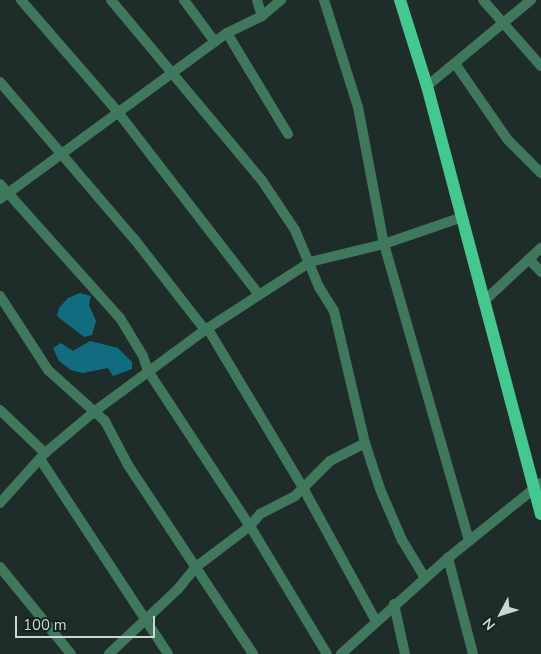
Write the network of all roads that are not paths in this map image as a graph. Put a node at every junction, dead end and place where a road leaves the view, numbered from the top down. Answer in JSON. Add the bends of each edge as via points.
{"nodes":[{"id":1,"x":21,"y":0,"type":"edge"},
{"id":2,"x":111,"y":0,"type":"edge"},
{"id":3,"x":184,"y":0,"type":"edge"},
{"id":4,"x":257,"y":0,"type":"edge"},
{"id":5,"x":282,"y":0,"type":"edge"},
{"id":6,"x":324,"y":0,"type":"edge"},
{"id":7,"x":400,"y":0,"type":"edge"},
{"id":8,"x":483,"y":0,"type":"edge"},
{"id":9,"x":532,"y":0,"type":"edge"},
{"id":10,"x":262,"y":16,"type":"junction"},
{"id":11,"x":503,"y":26,"type":"junction"},
{"id":12,"x":226,"y":32,"type":"junction"},
{"id":13,"x":215,"y":42,"type":"junction"},
{"id":14,"x":456,"y":65,"type":"junction"},
{"id":15,"x":541,"y":66,"type":"edge"},
{"id":16,"x":173,"y":71,"type":"junction"},
{"id":17,"x":0,"y":82,"type":"edge"},
{"id":18,"x":426,"y":86,"type":"junction"},
{"id":19,"x":117,"y":111,"type":"junction"},
{"id":20,"x":288,"y":134,"type":"dead end"},
{"id":21,"x":61,"y":152,"type":"junction"},
{"id":22,"x":541,"y":173,"type":"edge"},
{"id":23,"x":0,"y":184,"type":"edge"},
{"id":24,"x":4,"y":196,"type":"edge"},
{"id":25,"x":460,"y":218,"type":"junction"},
{"id":26,"x":384,"y":244,"type":"junction"},
{"id":27,"x":541,"y":248,"type":"edge"},
{"id":28,"x":529,"y":259,"type":"junction"},
{"id":29,"x":310,"y":262,"type":"junction"},
{"id":30,"x":541,"y":272,"type":"edge"},
{"id":31,"x":259,"y":295,"type":"junction"},
{"id":32,"x":0,"y":296,"type":"edge"},
{"id":33,"x":483,"y":302,"type":"junction"},
{"id":34,"x":207,"y":330,"type":"junction"},
{"id":35,"x":148,"y":371,"type":"junction"},
{"id":36,"x":0,"y":410,"type":"edge"},
{"id":37,"x":95,"y":411,"type":"junction"},
{"id":38,"x":365,"y":443,"type":"junction"},
{"id":39,"x":43,"y":456,"type":"junction"},
{"id":40,"x":302,"y":486,"type":"junction"},
{"id":41,"x":537,"y":487,"type":"edge"},
{"id":42,"x":0,"y":503,"type":"edge"},
{"id":43,"x":541,"y":514,"type":"edge"},
{"id":44,"x":250,"y":526,"type":"junction"},
{"id":45,"x":469,"y":541,"type":"junction"},
{"id":46,"x":448,"y":558,"type":"junction"},
{"id":47,"x":196,"y":566,"type":"junction"},
{"id":48,"x":0,"y":567,"type":"edge"},
{"id":49,"x":425,"y":578,"type":"junction"},
{"id":50,"x":394,"y":604,"type":"junction"},
{"id":51,"x":146,"y":618,"type":"junction"},
{"id":52,"x":376,"y":621,"type":"junction"},
{"id":53,"x":71,"y":654,"type":"edge"},
{"id":54,"x":108,"y":654,"type":"edge"},
{"id":55,"x":168,"y":654,"type":"edge"},
{"id":56,"x":252,"y":654,"type":"edge"},
{"id":57,"x":327,"y":654,"type":"edge"},
{"id":58,"x":341,"y":654,"type":"edge"},
{"id":59,"x":405,"y":654,"type":"edge"},
{"id":60,"x":473,"y":654,"type":"edge"}],
"edges":[{"from":1,"to":19,"type":"street"},
{"from":2,"to":16,"type":"street"},
{"from":3,"to":13,"type":"street"},
{"from":4,"to":10,"type":"street"},
{"from":5,"to":10,"type":"street"},
{"from":6,"to":26,"type":"street","via":[[358,107]]},
{"from":7,"to":18,"type":"main road"},
{"from":8,"to":11,"type":"street"},
{"from":9,"to":11,"type":"street"},
{"from":10,"to":12,"type":"street"},
{"from":11,"to":14,"type":"street"},
{"from":11,"to":15,"type":"street"},
{"from":12,"to":13,"type":"street"},
{"from":12,"to":20,"type":"street"},
{"from":13,"to":16,"type":"street"},
{"from":14,"to":18,"type":"street"},
{"from":14,"to":22,"type":"street","via":[[508,140]]},
{"from":16,"to":19,"type":"street"},
{"from":16,"to":29,"type":"street","via":[[263,182],[295,230]]},
{"from":17,"to":21,"type":"street"},
{"from":18,"to":25,"type":"main road"},
{"from":19,"to":21,"type":"street"},
{"from":19,"to":31,"type":"street"},
{"from":21,"to":24,"type":"street"},
{"from":21,"to":34,"type":"street"},
{"from":23,"to":24,"type":"street"},
{"from":24,"to":35,"type":"street","via":[[120,318],[143,356]]},
{"from":25,"to":26,"type":"street"},
{"from":25,"to":33,"type":"main road"},
{"from":26,"to":29,"type":"street"},
{"from":26,"to":45,"type":"street"},
{"from":27,"to":28,"type":"street"},
{"from":28,"to":30,"type":"street"},
{"from":28,"to":33,"type":"street"},
{"from":29,"to":31,"type":"street"},
{"from":29,"to":38,"type":"street","via":[[334,311]]},
{"from":31,"to":34,"type":"street"},
{"from":32,"to":37,"type":"street","via":[[48,370]]},
{"from":33,"to":41,"type":"main road"},
{"from":34,"to":35,"type":"street"},
{"from":34,"to":40,"type":"street"},
{"from":35,"to":37,"type":"street"},
{"from":35,"to":44,"type":"street"},
{"from":36,"to":39,"type":"street"},
{"from":37,"to":39,"type":"street"},
{"from":37,"to":47,"type":"street","via":[[106,421],[128,465]]},
{"from":38,"to":40,"type":"street","via":[[330,461]]},
{"from":38,"to":49,"type":"street","via":[[391,514]]},
{"from":39,"to":42,"type":"street"},
{"from":39,"to":51,"type":"street"},
{"from":40,"to":44,"type":"street","via":[[299,493],[260,514]]},
{"from":40,"to":52,"type":"street"},
{"from":41,"to":43,"type":"main road"},
{"from":41,"to":45,"type":"street"},
{"from":44,"to":47,"type":"street"},
{"from":44,"to":57,"type":"street"},
{"from":45,"to":46,"type":"street"},
{"from":46,"to":49,"type":"street"},
{"from":46,"to":60,"type":"street"},
{"from":47,"to":51,"type":"street","via":[[178,589]]},
{"from":47,"to":56,"type":"street"},
{"from":48,"to":53,"type":"street"},
{"from":49,"to":50,"type":"street"},
{"from":50,"to":52,"type":"street"},
{"from":50,"to":59,"type":"street"},
{"from":51,"to":54,"type":"street"},
{"from":51,"to":55,"type":"street"},
{"from":52,"to":58,"type":"street"}]}
